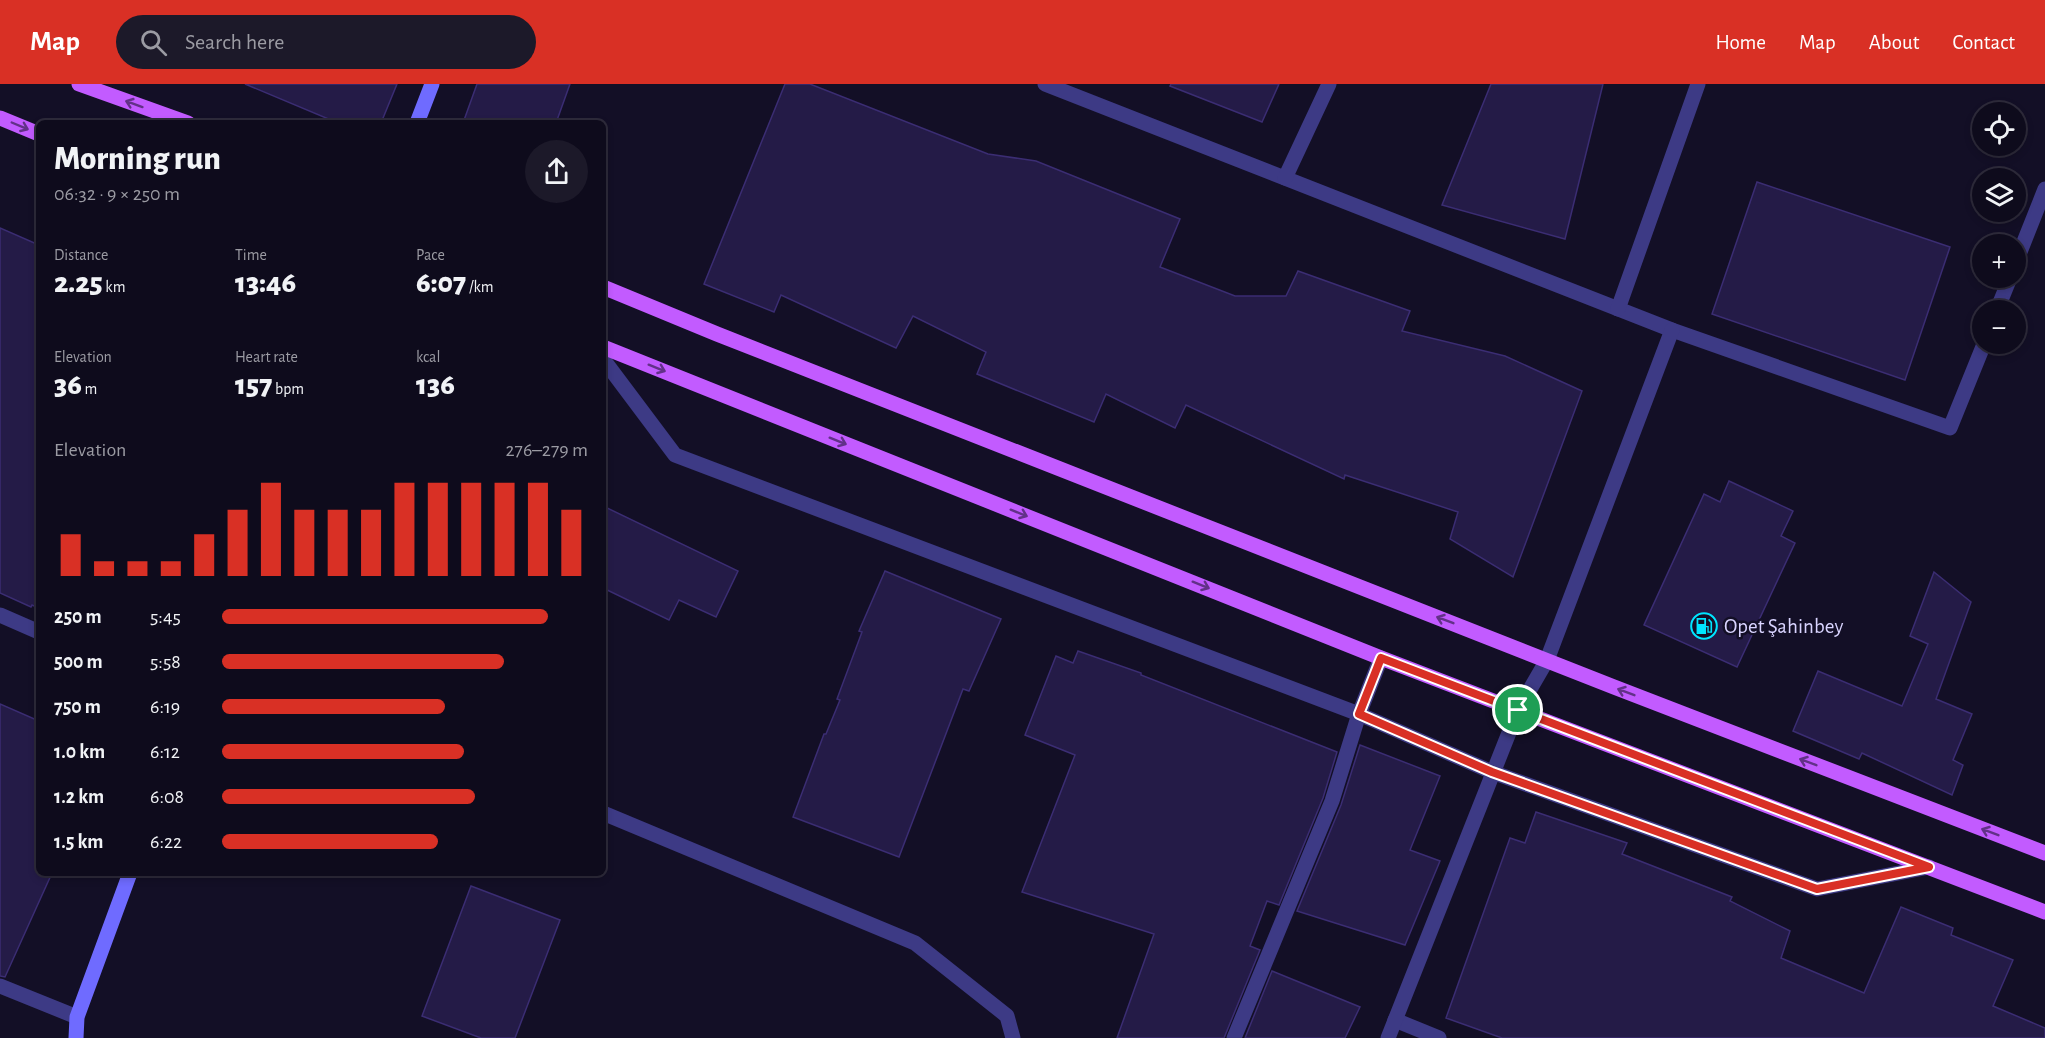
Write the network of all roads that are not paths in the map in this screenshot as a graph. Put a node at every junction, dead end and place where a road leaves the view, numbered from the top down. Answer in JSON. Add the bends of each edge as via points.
{"nodes":[{"id":1,"x":79,"y":84,"type":"edge"},
{"id":2,"x":432,"y":84,"type":"edge"},
{"id":3,"x":1045,"y":84,"type":"edge"},
{"id":4,"x":1329,"y":84,"type":"edge"},
{"id":5,"x":1698,"y":84,"type":"edge"},
{"id":6,"x":0,"y":117,"type":"edge"},
{"id":7,"x":180,"y":120,"type":"edge"},
{"id":8,"x":418,"y":120,"type":"edge"},
{"id":9,"x":36,"y":133,"type":"edge"},
{"id":10,"x":1285,"y":178,"type":"junction"},
{"id":11,"x":2045,"y":189,"type":"edge"},
{"id":12,"x":2026,"y":237,"type":"edge"},
{"id":13,"x":606,"y":287,"type":"edge"},
{"id":14,"x":1618,"y":309,"type":"junction"},
{"id":15,"x":1672,"y":330,"type":"junction"},
{"id":16,"x":606,"y":348,"type":"edge"},
{"id":17,"x":1980,"y":354,"type":"edge"},
{"id":18,"x":606,"y":362,"type":"edge"},
{"id":19,"x":0,"y":615,"type":"edge"},
{"id":20,"x":36,"y":631,"type":"edge"},
{"id":21,"x":1381,"y":658,"type":"junction"},
{"id":22,"x":1547,"y":660,"type":"junction"},
{"id":23,"x":1518,"y":710,"type":"junction"},
{"id":24,"x":1359,"y":714,"type":"junction"},
{"id":25,"x":1492,"y":772,"type":"junction"},
{"id":26,"x":606,"y":814,"type":"edge"},
{"id":27,"x":2045,"y":853,"type":"edge"},
{"id":28,"x":1929,"y":867,"type":"junction"},
{"id":29,"x":129,"y":876,"type":"edge"},
{"id":30,"x":2045,"y":912,"type":"edge"},
{"id":31,"x":0,"y":986,"type":"edge"},
{"id":32,"x":77,"y":1017,"type":"junction"},
{"id":33,"x":1395,"y":1020,"type":"junction"},
{"id":34,"x":76,"y":1038,"type":"edge"},
{"id":35,"x":1014,"y":1038,"type":"edge"},
{"id":36,"x":1234,"y":1038,"type":"edge"},
{"id":37,"x":1388,"y":1038,"type":"edge"},
{"id":38,"x":1439,"y":1038,"type":"edge"}],
"edges":[{"from":7,"to":1,"type":"main road","one_way":true},
{"from":2,"to":8,"type":"street"},
{"from":3,"to":10,"type":"street"},
{"from":4,"to":10,"type":"street"},
{"from":5,"to":14,"type":"street"},
{"from":6,"to":9,"type":"main road","one_way":true},
{"from":10,"to":14,"type":"street"},
{"from":11,"to":12,"type":"street"},
{"from":22,"to":13,"type":"main road","one_way":true},
{"from":14,"to":15,"type":"street"},
{"from":15,"to":17,"type":"street","via":[[1950,428]]},
{"from":15,"to":22,"type":"street"},
{"from":16,"to":21,"type":"main road","one_way":true},
{"from":18,"to":24,"type":"street","via":[[675,455]]},
{"from":19,"to":20,"type":"street"},
{"from":21,"to":23,"type":"main road"},
{"from":21,"to":24,"type":"street"},
{"from":22,"to":23,"type":"street"},
{"from":27,"to":22,"type":"main road","one_way":true},
{"from":23,"to":25,"type":"street"},
{"from":23,"to":28,"type":"main road"},
{"from":24,"to":25,"type":"street"},
{"from":24,"to":36,"type":"street","via":[[1332,801]]},
{"from":25,"to":28,"type":"street","via":[[1817,889]]},
{"from":25,"to":33,"type":"street"},
{"from":26,"to":35,"type":"street","via":[[915,943],[1007,1016]]},
{"from":28,"to":30,"type":"main road"},
{"from":29,"to":32,"type":"street"},
{"from":31,"to":32,"type":"street"},
{"from":32,"to":34,"type":"street"},
{"from":33,"to":37,"type":"street"},
{"from":33,"to":38,"type":"street"}]}
